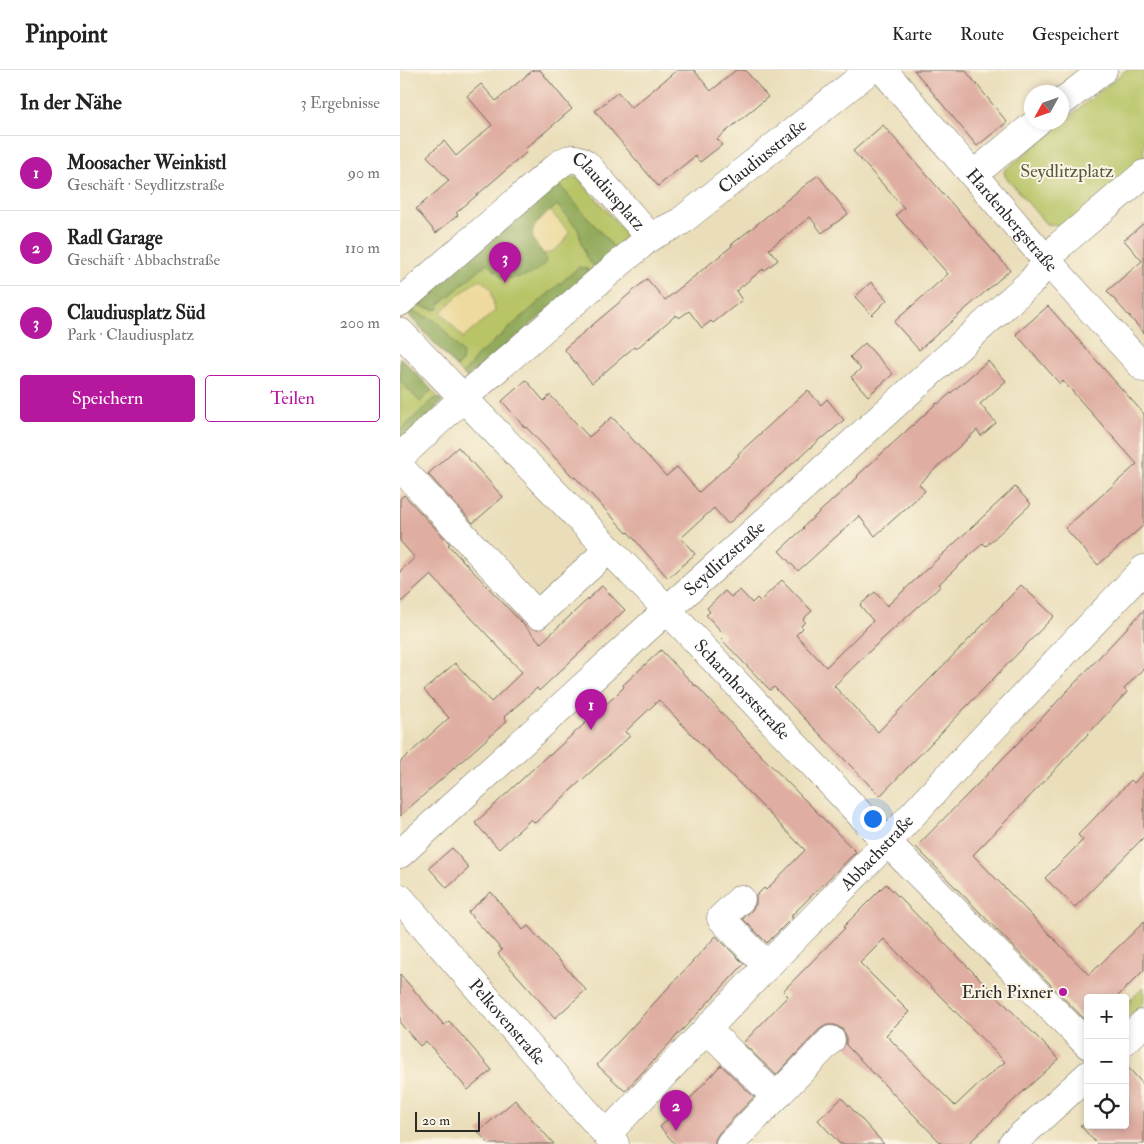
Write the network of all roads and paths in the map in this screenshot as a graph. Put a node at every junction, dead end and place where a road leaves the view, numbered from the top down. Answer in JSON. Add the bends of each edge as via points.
{"nodes":[{"id":1,"x":870,"y":70,"type":"edge"},
{"id":2,"x":882,"y":70,"type":"edge"},
{"id":3,"x":1103,"y":70,"type":"edge"},
{"id":4,"x":1069,"y":97,"type":"edge"},
{"id":5,"x":1027,"y":130,"type":"edge"},
{"id":6,"x":1144,"y":174,"type":"edge"},
{"id":7,"x":973,"y":175,"type":"junction"},
{"id":8,"x":650,"y":237,"type":"junction"},
{"id":9,"x":1048,"y":262,"type":"junction"},
{"id":10,"x":400,"y":302,"type":"edge"},
{"id":11,"x":400,"y":332,"type":"edge"},
{"id":12,"x":1144,"y":368,"type":"edge"},
{"id":13,"x":463,"y":398,"type":"junction"},
{"id":14,"x":400,"y":457,"type":"edge"},
{"id":15,"x":400,"y":467,"type":"edge"},
{"id":16,"x":609,"y":549,"type":"junction"},
{"id":17,"x":1144,"y":569,"type":"edge"},
{"id":18,"x":666,"y":610,"type":"junction"},
{"id":19,"x":886,"y":842,"type":"junction"},
{"id":20,"x":400,"y":854,"type":"edge"},
{"id":21,"x":400,"y":898,"type":"edge"},
{"id":22,"x":740,"y":899,"type":"dead end"},
{"id":23,"x":767,"y":966,"type":"junction"},
{"id":24,"x":1144,"y":1023,"type":"edge"},
{"id":25,"x":707,"y":1029,"type":"junction"},
{"id":26,"x":1127,"y":1039,"type":"edge"},
{"id":27,"x":831,"y":1040,"type":"dead end"},
{"id":28,"x":1084,"y":1041,"type":"edge"},
{"id":29,"x":1084,"y":1079,"type":"edge"},
{"id":30,"x":776,"y":1097,"type":"junction"},
{"id":31,"x":611,"y":1139,"type":"edge"},
{"id":32,"x":730,"y":1144,"type":"edge"},
{"id":33,"x":1012,"y":1144,"type":"edge"}],
"edges":[{"from":1,"to":8,"type":"street","name":"Claudiusstraße","via":[[680,222]]},
{"from":2,"to":7,"type":"street","name":"Hardenbergstraße"},
{"from":3,"to":4,"type":"street"},
{"from":5,"to":7,"type":"street"},
{"from":6,"to":9,"type":"street","via":[[1060,245]]},
{"from":7,"to":9,"type":"street","name":"Hardenbergstraße"},
{"from":8,"to":10,"type":"street","name":"Claudiusplatz","via":[[586,164],[576,158],[570,159],[549,173]]},
{"from":8,"to":13,"type":"street","name":"Claudiusplatz"},
{"from":9,"to":12,"type":"street","name":"Hardenbergstraße"},
{"from":9,"to":18,"type":"street","name":"Seydlitzstraße","via":[[1032,281]]},
{"from":11,"to":13,"type":"street","name":"Scharnhorststraße"},
{"from":13,"to":14,"type":"street","name":"Claudiusplatz"},
{"from":13,"to":16,"type":"street","name":"Scharnhorststraße"},
{"from":15,"to":16,"type":"street","via":[[537,615]]},
{"from":16,"to":18,"type":"street","name":"Scharnhorststraße"},
{"from":17,"to":19,"type":"street","name":"Abbachstraße"},
{"from":18,"to":19,"type":"street","name":"Scharnhorststraße"},
{"from":18,"to":20,"type":"street","name":"Seydlitzstraße"},
{"from":19,"to":23,"type":"street","name":"Abbachstraße"},
{"from":19,"to":28,"type":"street","name":"Scharnhorststraße"},
{"from":21,"to":31,"type":"street","name":"Pelkovenstraße"},
{"from":22,"to":23,"type":"street","via":[[720,918]]},
{"from":23,"to":25,"type":"street","name":"Abbachstraße"},
{"from":24,"to":26,"type":"street"},
{"from":25,"to":30,"type":"street"},
{"from":25,"to":31,"type":"street","name":"Abbachstraße"},
{"from":27,"to":30,"type":"street"},
{"from":29,"to":33,"type":"street"},
{"from":30,"to":32,"type":"street"}]}
